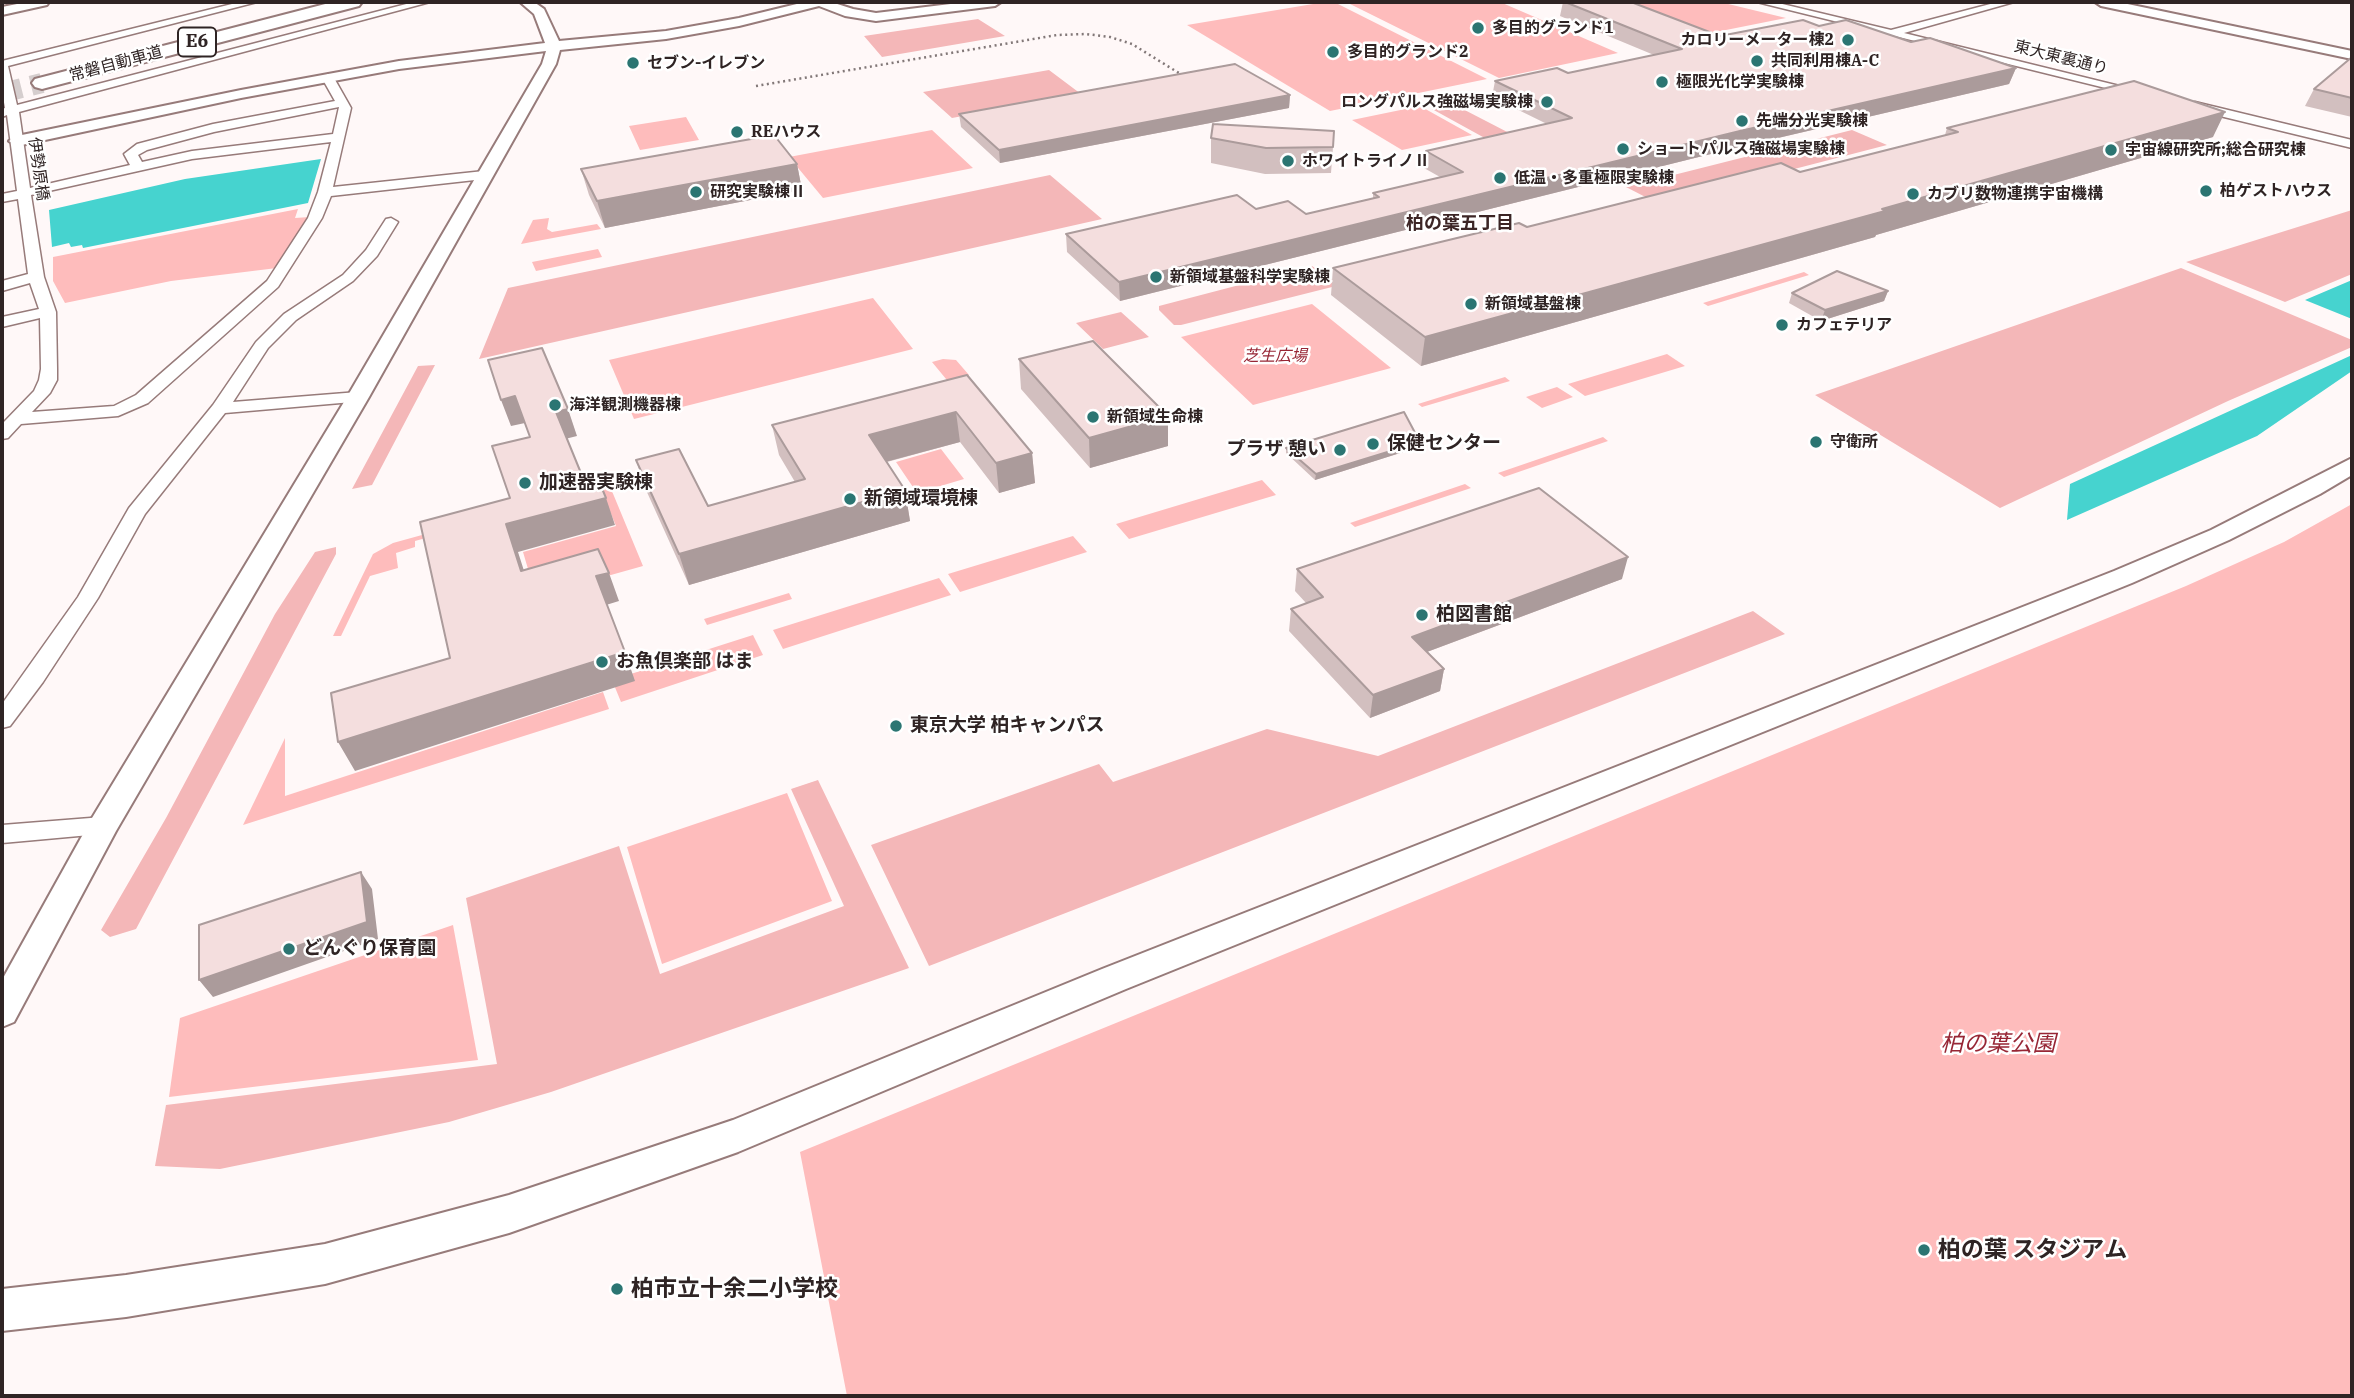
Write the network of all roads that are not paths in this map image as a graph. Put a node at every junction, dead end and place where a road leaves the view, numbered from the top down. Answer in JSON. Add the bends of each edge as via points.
{"nodes":[{"id":1,"x":43,"y":2,"type":"edge"},
{"id":2,"x":252,"y":2,"type":"edge"},
{"id":3,"x":316,"y":2,"type":"edge"},
{"id":4,"x":353,"y":2,"type":"edge"},
{"id":5,"x":425,"y":2,"type":"edge"},
{"id":6,"x":526,"y":2,"type":"edge"},
{"id":7,"x":820,"y":2,"type":"edge"},
{"id":8,"x":995,"y":2,"type":"edge"},
{"id":9,"x":1762,"y":2,"type":"edge"},
{"id":10,"x":2009,"y":2,"type":"edge"},
{"id":11,"x":2101,"y":2,"type":"edge"},
{"id":12,"x":20,"y":4,"type":"edge"},
{"id":13,"x":2,"y":11,"type":"edge"},
{"id":14,"x":1892,"y":33,"type":"junction"},
{"id":15,"x":553,"y":46,"type":"junction"},
{"id":16,"x":2352,"y":55,"type":"edge"},
{"id":17,"x":2,"y":65,"type":"edge"},
{"id":18,"x":328,"y":78,"type":"junction"},
{"id":19,"x":2155,"y":96,"type":"edge"},
{"id":20,"x":342,"y":103,"type":"junction"},
{"id":21,"x":2181,"y":103,"type":"edge"},
{"id":22,"x":7,"y":111,"type":"edge"},
{"id":23,"x":338,"y":137,"type":"junction"},
{"id":24,"x":16,"y":141,"type":"junction"},
{"id":25,"x":2352,"y":144,"type":"edge"},
{"id":26,"x":137,"y":166,"type":"junction"},
{"id":27,"x":484,"y":174,"type":"junction"},
{"id":28,"x":23,"y":192,"type":"junction"},
{"id":29,"x":325,"y":192,"type":"junction"},
{"id":30,"x":2,"y":198,"type":"edge"},
{"id":31,"x":391,"y":222,"type":"dead end"},
{"id":32,"x":36,"y":277,"type":"junction"},
{"id":33,"x":2,"y":286,"type":"edge"},
{"id":34,"x":48,"y":312,"type":"junction"},
{"id":35,"x":2,"y":322,"type":"edge"},
{"id":36,"x":358,"y":397,"type":"junction"},
{"id":37,"x":220,"y":408,"type":"junction"},
{"id":38,"x":17,"y":419,"type":"junction"},
{"id":39,"x":2,"y":434,"type":"edge"},
{"id":40,"x":2352,"y":465,"type":"edge"},
{"id":41,"x":2,"y":720,"type":"edge"},
{"id":42,"x":103,"y":826,"type":"junction"},
{"id":43,"x":2,"y":834,"type":"edge"},
{"id":44,"x":2,"y":1012,"type":"edge"},
{"id":45,"x":2,"y":1310,"type":"edge"}],
"edges":[{"from":1,"to":12,"type":"street"},
{"from":2,"to":17,"type":"street"},
{"from":3,"to":4,"type":"highway","name":"常磐自動車道","number":"E6","via":[[34,80]]},
{"from":5,"to":22,"type":"street"},
{"from":6,"to":15,"type":"street","via":[[547,24]]},
{"from":7,"to":8,"type":"street","via":[[876,18]]},
{"from":7,"to":15,"type":"street","via":[[703,29]]},
{"from":9,"to":14,"type":"street","name":"東大東裏通り"},
{"from":10,"to":14,"type":"street"},
{"from":11,"to":16,"type":"street"},
{"from":12,"to":13,"type":"street"},
{"from":14,"to":19,"type":"street","name":"東大東裏通り"},
{"from":15,"to":18,"type":"street","via":[[440,58]]},
{"from":15,"to":27,"type":"street","via":[[549,64]]},
{"from":17,"to":22,"type":"street","name":"伊勢原橋"},
{"from":18,"to":20,"type":"street"},
{"from":18,"to":24,"type":"street"},
{"from":20,"to":23,"type":"street","via":[[345,108]]},
{"from":20,"to":26,"type":"street","via":[[142,147],[131,154]]},
{"from":21,"to":25,"type":"street"},
{"from":22,"to":24,"type":"street","name":"伊勢原橋"},
{"from":23,"to":26,"type":"street"},
{"from":23,"to":29,"type":"street"},
{"from":24,"to":28,"type":"street","name":"伊勢原橋"},
{"from":26,"to":28,"type":"street"},
{"from":27,"to":29,"type":"street"},
{"from":27,"to":36,"type":"street"},
{"from":28,"to":30,"type":"street"},
{"from":28,"to":32,"type":"street","name":"伊勢原橋"},
{"from":29,"to":38,"type":"street","via":[[315,218],[273,284],[142,399],[99,415]]},
{"from":31,"to":37,"type":"street","via":[[372,253],[348,278],[290,317],[262,345]]},
{"from":32,"to":33,"type":"street"},
{"from":32,"to":34,"type":"street","name":"伊勢原橋"},
{"from":34,"to":35,"type":"street"},
{"from":34,"to":38,"type":"street","name":"伊勢原橋","via":[[48,380]]},
{"from":36,"to":37,"type":"street"},
{"from":36,"to":42,"type":"street"},
{"from":37,"to":41,"type":"street","via":[[136,512],[88,598]]},
{"from":38,"to":39,"type":"street","name":"伊勢原橋"},
{"from":40,"to":45,"type":"street","via":[[2220,535],[2123,577],[1114,979],[738,1135],[509,1214],[325,1264]]},
{"from":42,"to":43,"type":"street"},
{"from":42,"to":44,"type":"street"}]}
